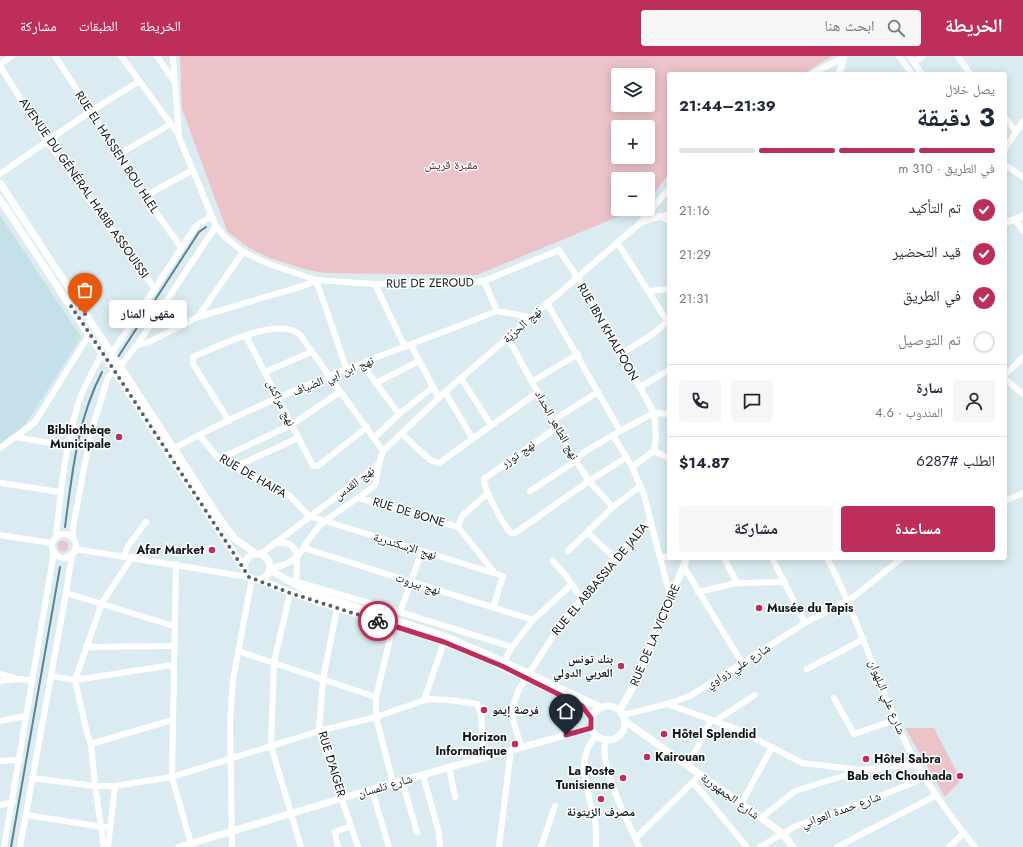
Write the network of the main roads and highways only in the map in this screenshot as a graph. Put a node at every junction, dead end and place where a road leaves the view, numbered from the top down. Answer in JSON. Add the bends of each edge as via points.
{"nodes":[{"id":1,"x":844,"y":56,"type":"edge"},
{"id":2,"x":840,"y":72,"type":"edge"},
{"id":3,"x":0,"y":182,"type":"edge"},
{"id":4,"x":0,"y":199,"type":"edge"},
{"id":5,"x":1023,"y":216,"type":"edge"},
{"id":6,"x":1007,"y":222,"type":"edge"},
{"id":7,"x":28,"y":225,"type":"junction"},
{"id":8,"x":20,"y":229,"type":"junction"},
{"id":9,"x":73,"y":304,"type":"junction"},
{"id":10,"x":118,"y":368,"type":"junction"},
{"id":11,"x":258,"y":554,"type":"junction"},
{"id":12,"x":686,"y":560,"type":"edge"},
{"id":13,"x":270,"y":569,"type":"junction"},
{"id":14,"x":245,"y":570,"type":"junction"},
{"id":15,"x":260,"y":580,"type":"junction"},
{"id":16,"x":503,"y":664,"type":"junction"},
{"id":17,"x":528,"y":676,"type":"junction"},
{"id":18,"x":600,"y":708,"type":"junction"},
{"id":19,"x":623,"y":716,"type":"junction"},
{"id":20,"x":591,"y":718,"type":"junction"},
{"id":21,"x":591,"y":728,"type":"junction"},
{"id":22,"x":191,"y":845,"type":"edge"},
{"id":23,"x":179,"y":847,"type":"edge"},
{"id":24,"x":793,"y":847,"type":"edge"}],
"edges":[{"from":1,"to":2,"type":"main road"},
{"from":3,"to":7,"type":"main road"},
{"from":4,"to":8,"type":"main road"},
{"from":5,"to":6,"type":"main road"},
{"from":7,"to":8,"type":"main road"},
{"from":7,"to":9,"type":"main road"},
{"from":8,"to":9,"type":"main road"},
{"from":9,"to":10,"type":"main road","via":[[112,352]]},
{"from":9,"to":10,"type":"main road","via":[[102,354]]},
{"from":10,"to":11,"type":"main road","via":[[225,527],[241,544]]},
{"from":10,"to":14,"type":"main road"},
{"from":11,"to":13,"type":"main road","via":[[266,556],[270,562]]},
{"from":11,"to":14,"type":"main road","via":[[251,555],[245,561]]},
{"from":12,"to":19,"type":"main road","name":"RUE DE LA VICTOIRE"},
{"from":13,"to":15,"type":"main road"},
{"from":13,"to":16,"type":"main road","via":[[307,591],[447,637]]},
{"from":14,"to":15,"type":"main road","via":[[250,578]]},
{"from":15,"to":16,"type":"main road","via":[[290,593],[444,642]]},
{"from":16,"to":17,"type":"main road"},
{"from":17,"to":18,"type":"main road"},
{"from":17,"to":20,"type":"main road","via":[[582,706]]},
{"from":18,"to":19,"type":"main road","via":[[610,706]]},
{"from":18,"to":20,"type":"main road"},
{"from":19,"to":21,"type":"main road","via":[[625,726],[620,735],[611,740],[596,736]]},
{"from":19,"to":24,"type":"main road","name":"شارع الجمهورية","via":[[782,833]]},
{"from":20,"to":21,"type":"main road"},
{"from":21,"to":22,"type":"main road","name":"شارع تلمسان","via":[[393,783]]},
{"from":22,"to":23,"type":"main road","name":"شارع تلمسان"}]}
